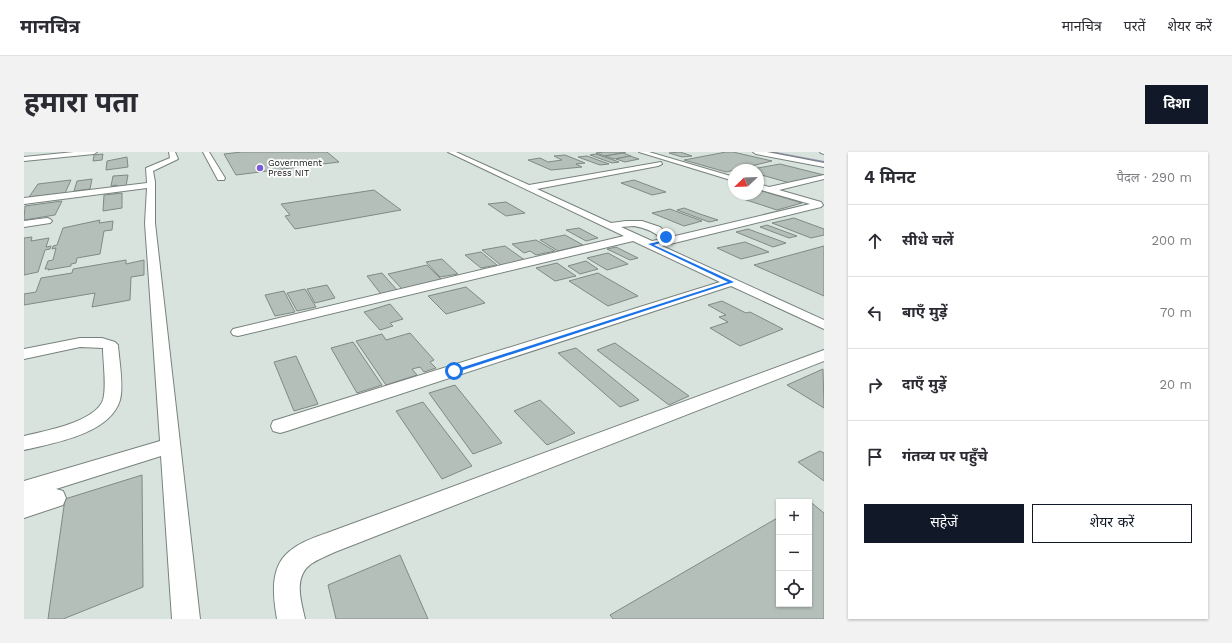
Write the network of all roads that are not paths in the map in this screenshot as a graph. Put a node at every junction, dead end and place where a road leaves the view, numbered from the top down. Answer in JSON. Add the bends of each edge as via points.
{"nodes":[{"id":1,"x":76,"y":152,"type":"edge"},
{"id":2,"x":94,"y":152,"type":"edge"},
{"id":3,"x":172,"y":152,"type":"edge"},
{"id":4,"x":206,"y":152,"type":"edge"},
{"id":5,"x":451,"y":152,"type":"edge"},
{"id":6,"x":642,"y":152,"type":"edge"},
{"id":7,"x":756,"y":152,"type":"edge"},
{"id":8,"x":792,"y":152,"type":"edge"},
{"id":9,"x":24,"y":158,"type":"edge"},
{"id":10,"x":824,"y":158,"type":"edge"},
{"id":11,"x":658,"y":164,"type":"dead end"},
{"id":12,"x":824,"y":164,"type":"edge"},
{"id":13,"x":728,"y":177,"type":"edge"},
{"id":14,"x":824,"y":177,"type":"edge"},
{"id":15,"x":221,"y":178,"type":"dead end"},
{"id":16,"x":824,"y":182,"type":"edge"},
{"id":17,"x":150,"y":185,"type":"junction"},
{"id":18,"x":528,"y":188,"type":"junction"},
{"id":19,"x":764,"y":188,"type":"edge"},
{"id":20,"x":772,"y":191,"type":"junction"},
{"id":21,"x":24,"y":202,"type":"edge"},
{"id":22,"x":821,"y":205,"type":"edge"},
{"id":23,"x":47,"y":221,"type":"dead end"},
{"id":24,"x":24,"y":224,"type":"edge"},
{"id":25,"x":610,"y":226,"type":"junction"},
{"id":26,"x":635,"y":237,"type":"junction"},
{"id":27,"x":668,"y":240,"type":"junction"},
{"id":28,"x":650,"y":244,"type":"junction"},
{"id":29,"x":732,"y":282,"type":"junction"},
{"id":30,"x":824,"y":325,"type":"edge"},
{"id":31,"x":238,"y":332,"type":"dead end"},
{"id":32,"x":24,"y":354,"type":"edge"},
{"id":33,"x":824,"y":354,"type":"edge"},
{"id":34,"x":280,"y":426,"type":"dead end"},
{"id":35,"x":24,"y":444,"type":"edge"},
{"id":36,"x":170,"y":446,"type":"junction"},
{"id":37,"x":24,"y":490,"type":"edge"},
{"id":38,"x":55,"y":498,"type":"dead end"},
{"id":39,"x":24,"y":508,"type":"edge"},
{"id":40,"x":182,"y":586,"type":"junction"},
{"id":41,"x":176,"y":619,"type":"edge"},
{"id":42,"x":186,"y":619,"type":"edge"},
{"id":43,"x":291,"y":619,"type":"edge"}],
"edges":[{"from":1,"to":9,"type":"street"},
{"from":2,"to":9,"type":"street"},
{"from":3,"to":17,"type":"street","via":[[174,159],[149,170]]},
{"from":4,"to":15,"type":"street"},
{"from":5,"to":18,"type":"street"},
{"from":6,"to":13,"type":"street"},
{"from":7,"to":12,"type":"street"},
{"from":8,"to":10,"type":"street"},
{"from":11,"to":18,"type":"street"},
{"from":14,"to":20,"type":"street"},
{"from":16,"to":20,"type":"street"},
{"from":17,"to":21,"type":"street"},
{"from":17,"to":36,"type":"street","via":[[150,223]]},
{"from":18,"to":25,"type":"street"},
{"from":19,"to":20,"type":"street"},
{"from":20,"to":22,"type":"street"},
{"from":22,"to":27,"type":"street"},
{"from":23,"to":24,"type":"street"},
{"from":25,"to":26,"type":"street"},
{"from":25,"to":27,"type":"street","via":[[630,222],[642,224]]},
{"from":26,"to":28,"type":"street"},
{"from":26,"to":31,"type":"street"},
{"from":27,"to":28,"type":"street"},
{"from":28,"to":29,"type":"street"},
{"from":29,"to":30,"type":"street"},
{"from":29,"to":34,"type":"street"},
{"from":32,"to":35,"type":"street","via":[[83,343],[97,342],[110,345],[112,401],[102,414],[82,426]]},
{"from":33,"to":43,"type":"street","via":[[327,544],[297,560],[287,576]]},
{"from":36,"to":37,"type":"street"},
{"from":36,"to":40,"type":"street"},
{"from":38,"to":39,"type":"street"},
{"from":40,"to":41,"type":"street"},
{"from":40,"to":42,"type":"street"}]}
